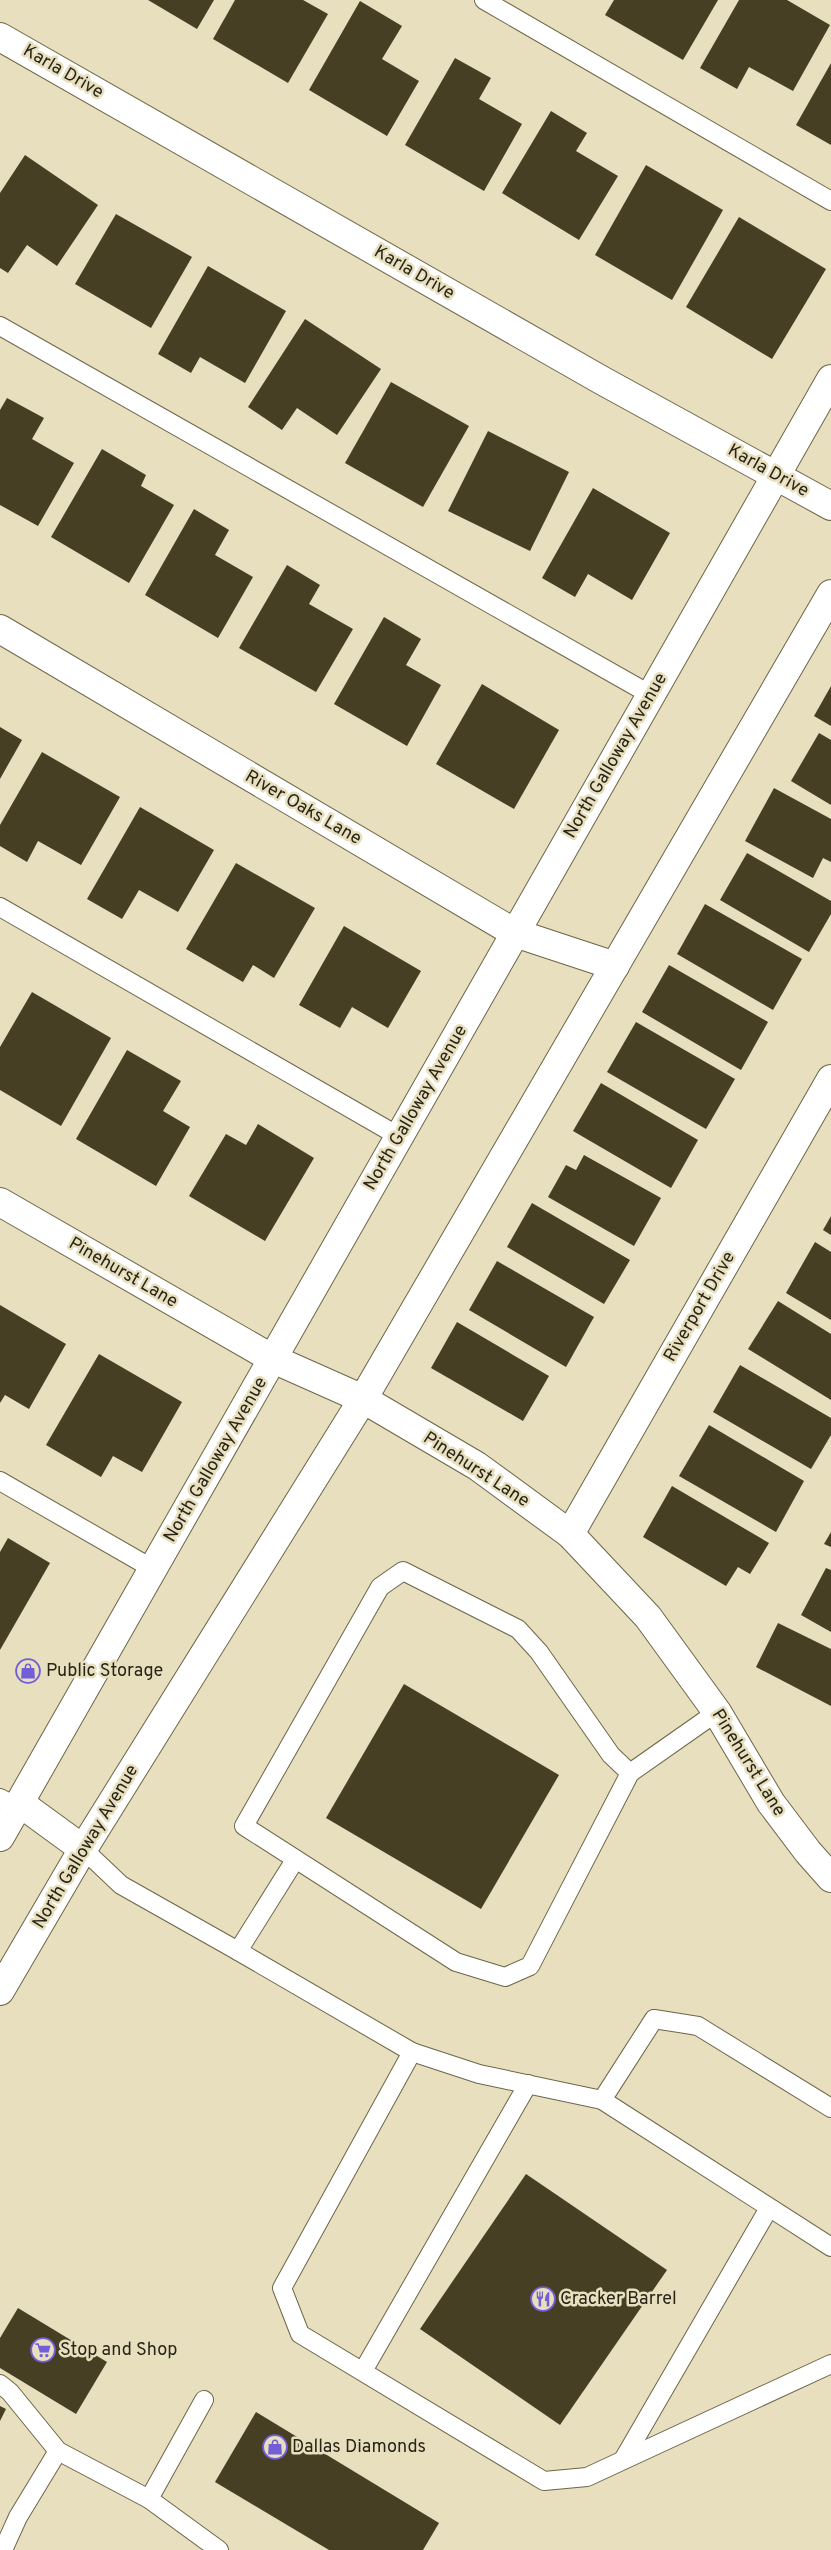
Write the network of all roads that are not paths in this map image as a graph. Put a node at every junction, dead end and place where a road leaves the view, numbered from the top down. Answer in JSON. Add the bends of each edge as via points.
{"nodes":[{"id":1,"x":484,"y":0,"type":"edge"},
{"id":2,"x":0,"y":37,"type":"edge"},
{"id":3,"x":831,"y":201,"type":"edge"},
{"id":4,"x":0,"y":326,"type":"edge"},
{"id":5,"x":831,"y":379,"type":"edge"},
{"id":6,"x":776,"y":476,"type":"junction"},
{"id":7,"x":831,"y":506,"type":"edge"},
{"id":8,"x":831,"y":594,"type":"edge"},
{"id":9,"x":0,"y":630,"type":"edge"},
{"id":10,"x":651,"y":695,"type":"junction"},
{"id":11,"x":0,"y":907,"type":"edge"},
{"id":12,"x":515,"y":933,"type":"junction"},
{"id":13,"x":615,"y":966,"type":"junction"},
{"id":14,"x":831,"y":1079,"type":"edge"},
{"id":15,"x":400,"y":1137,"type":"junction"},
{"id":16,"x":0,"y":1202,"type":"edge"},
{"id":17,"x":273,"y":1358,"type":"junction"},
{"id":18,"x":362,"y":1399,"type":"junction"},
{"id":19,"x":0,"y":1481,"type":"edge"},
{"id":20,"x":570,"y":1534,"type":"junction"},
{"id":21,"x":154,"y":1569,"type":"junction"},
{"id":22,"x":717,"y":1712,"type":"junction"},
{"id":23,"x":630,"y":1773,"type":"junction"},
{"id":24,"x":12,"y":1803,"type":"edge"},
{"id":25,"x":0,"y":1837,"type":"edge"},
{"id":26,"x":83,"y":1849,"type":"junction"},
{"id":27,"x":295,"y":1860,"type":"junction"},
{"id":28,"x":831,"y":1878,"type":"edge"},
{"id":29,"x":238,"y":1951,"type":"junction"},
{"id":30,"x":0,"y":1991,"type":"edge"},
{"id":31,"x":412,"y":2052,"type":"junction"},
{"id":32,"x":528,"y":2084,"type":"junction"},
{"id":33,"x":602,"y":2100,"type":"junction"},
{"id":34,"x":831,"y":2108,"type":"edge"},
{"id":35,"x":769,"y":2208,"type":"junction"},
{"id":36,"x":831,"y":2247,"type":"edge"},
{"id":37,"x":831,"y":2364,"type":"edge"},
{"id":38,"x":363,"y":2372,"type":"junction"},
{"id":39,"x":0,"y":2384,"type":"edge"},
{"id":40,"x":204,"y":2400,"type":"dead end"},
{"id":41,"x":58,"y":2451,"type":"junction"},
{"id":42,"x":623,"y":2460,"type":"junction"},
{"id":43,"x":149,"y":2499,"type":"junction"},
{"id":44,"x":3,"y":2550,"type":"edge"},
{"id":45,"x":219,"y":2550,"type":"edge"}],
"edges":[{"from":1,"to":3,"type":"lane"},
{"from":2,"to":6,"type":"main road","name":"Karla Drive"},
{"from":4,"to":10,"type":"lane"},
{"from":5,"to":6,"type":"main road","name":"North Galloway Avenue"},
{"from":6,"to":7,"type":"main road","name":"Karla Drive"},
{"from":6,"to":10,"type":"main road","name":"North Galloway Avenue"},
{"from":8,"to":13,"type":"main road","name":"North Galloway Avenue"},
{"from":9,"to":12,"type":"main road","name":"River Oaks Lane"},
{"from":10,"to":12,"type":"main road","name":"North Galloway Avenue"},
{"from":11,"to":15,"type":"lane"},
{"from":12,"to":13,"type":"main road","name":"River Oaks Lane"},
{"from":12,"to":15,"type":"main road","name":"North Galloway Avenue"},
{"from":13,"to":18,"type":"main road","name":"North Galloway Avenue"},
{"from":14,"to":20,"type":"main road","name":"Riverport Drive"},
{"from":15,"to":17,"type":"main road","name":"North Galloway Avenue"},
{"from":16,"to":17,"type":"main road","name":"Pinehurst Lane"},
{"from":17,"to":18,"type":"main road","name":"Pinehurst Lane"},
{"from":17,"to":21,"type":"main road","name":"North Galloway Avenue"},
{"from":18,"to":20,"type":"main road","name":"Pinehurst Lane","via":[[477,1466]]},
{"from":18,"to":26,"type":"main road","name":"North Galloway Avenue"},
{"from":19,"to":21,"type":"lane"},
{"from":20,"to":22,"type":"main road","name":"Pinehurst Lane","via":[[648,1617]]},
{"from":21,"to":24,"type":"main road","name":"North Galloway Avenue"},
{"from":22,"to":23,"type":"lane"},
{"from":22,"to":28,"type":"main road","name":"Pinehurst Lane","via":[[771,1803]]},
{"from":23,"to":27,"type":"lane","via":[[530,1966],[505,1977],[456,1962]]},
{"from":23,"to":27,"type":"lane","via":[[611,1755],[539,1652],[518,1629],[403,1570],[380,1588],[244,1826]]},
{"from":24,"to":25,"type":"main road","name":"North Galloway Avenue"},
{"from":24,"to":26,"type":"main road"},
{"from":26,"to":29,"type":"lane","via":[[121,1885]]},
{"from":26,"to":30,"type":"main road","name":"North Galloway Avenue"},
{"from":27,"to":29,"type":"lane"},
{"from":29,"to":31,"type":"lane"},
{"from":31,"to":32,"type":"lane","via":[[480,2074]]},
{"from":31,"to":38,"type":"lane","via":[[282,2288],[300,2334]]},
{"from":32,"to":33,"type":"lane"},
{"from":32,"to":38,"type":"lane"},
{"from":33,"to":34,"type":"lane","via":[[654,2019],[698,2026]]},
{"from":33,"to":35,"type":"lane"},
{"from":35,"to":36,"type":"lane"},
{"from":35,"to":42,"type":"lane"},
{"from":37,"to":42,"type":"lane"},
{"from":38,"to":42,"type":"lane","via":[[544,2481],[587,2477]]},
{"from":39,"to":41,"type":"lane"},
{"from":40,"to":43,"type":"lane"},
{"from":41,"to":43,"type":"lane"},
{"from":41,"to":44,"type":"lane","via":[[18,2517]]},
{"from":43,"to":45,"type":"lane"}]}
